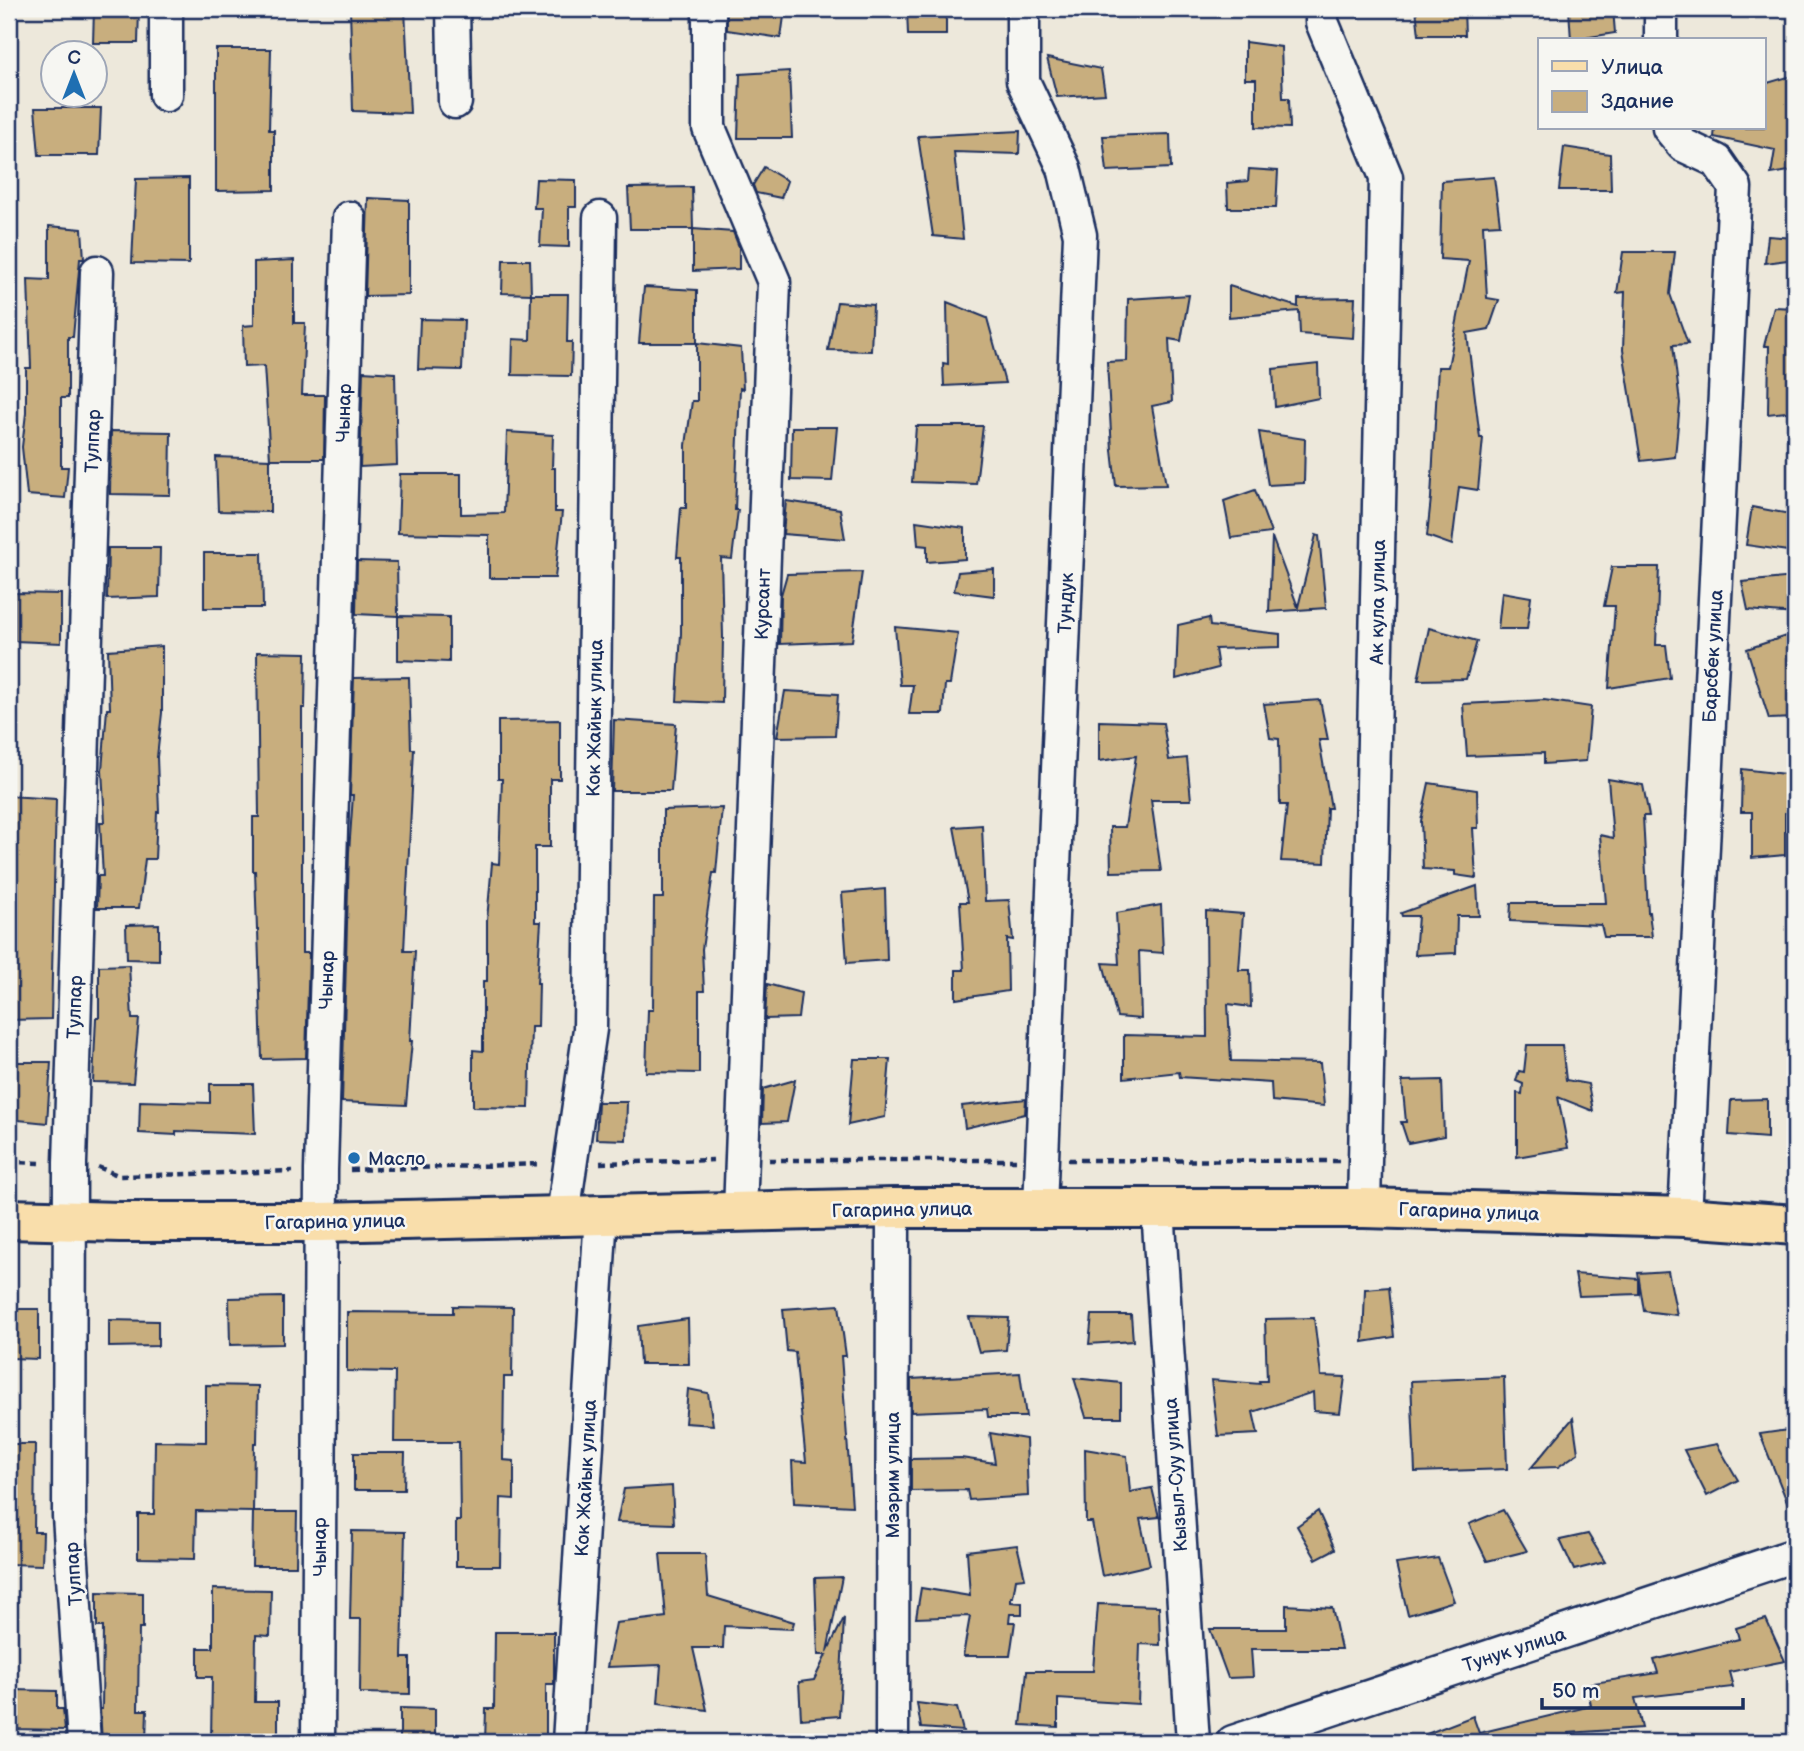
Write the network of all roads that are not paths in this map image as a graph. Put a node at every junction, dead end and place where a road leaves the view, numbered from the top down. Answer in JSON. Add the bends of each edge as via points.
{"nodes":[{"id":1,"x":166,"y":9,"type":"edge"},
{"id":2,"x":453,"y":9,"type":"edge"},
{"id":3,"x":709,"y":9,"type":"edge"},
{"id":4,"x":1023,"y":9,"type":"edge"},
{"id":5,"x":1322,"y":9,"type":"edge"},
{"id":6,"x":1661,"y":9,"type":"edge"},
{"id":7,"x":1661,"y":38,"type":"edge"},
{"id":8,"x":166,"y":95,"type":"dead end"},
{"id":9,"x":455,"y":102,"type":"dead end"},
{"id":10,"x":1671,"y":130,"type":"edge"},
{"id":11,"x":349,"y":218,"type":"dead end"},
{"id":12,"x":600,"y":219,"type":"dead end"},
{"id":13,"x":97,"y":272,"type":"dead end"},
{"id":14,"x":1040,"y":1207,"type":"junction"},
{"id":15,"x":893,"y":1208,"type":"junction"},
{"id":16,"x":1364,"y":1208,"type":"junction"},
{"id":17,"x":1158,"y":1209,"type":"junction"},
{"id":18,"x":740,"y":1212,"type":"junction"},
{"id":19,"x":601,"y":1214,"type":"junction"},
{"id":20,"x":563,"y":1215,"type":"junction"},
{"id":21,"x":1685,"y":1217,"type":"junction"},
{"id":22,"x":9,"y":1219,"type":"edge"},
{"id":23,"x":70,"y":1221,"type":"junction"},
{"id":24,"x":320,"y":1222,"type":"junction"},
{"id":25,"x":1795,"y":1225,"type":"edge"},
{"id":26,"x":1795,"y":1555,"type":"edge"},
{"id":27,"x":84,"y":1742,"type":"edge"},
{"id":28,"x":318,"y":1742,"type":"edge"},
{"id":29,"x":569,"y":1742,"type":"edge"},
{"id":30,"x":892,"y":1742,"type":"edge"},
{"id":31,"x":1193,"y":1742,"type":"edge"},
{"id":32,"x":1233,"y":1742,"type":"edge"}],
"edges":[{"from":1,"to":8,"type":"street"},
{"from":2,"to":9,"type":"street"},
{"from":3,"to":18,"type":"street","name":"Курсант","via":[[709,128],[774,282]]},
{"from":4,"to":14,"type":"street","name":"Тундук","via":[[1024,81],[1064,169],[1080,234]]},
{"from":5,"to":16,"type":"street","name":"Ак кула улица","via":[[1322,22],[1386,177]]},
{"from":6,"to":7,"type":"street"},
{"from":10,"to":21,"type":"street","name":"Барсбек улица","via":[[1683,145],[1717,161],[1735,187]]},
{"from":11,"to":24,"type":"street","name":"Чынар"},
{"from":12,"to":20,"type":"street","name":"Кок Жайык улица","via":[[590,1029]]},
{"from":13,"to":23,"type":"street","name":"Тулпар"},
{"from":14,"to":15,"type":"main road","name":"Гагарина улица"},
{"from":14,"to":17,"type":"main road","name":"Гагарина улица"},
{"from":15,"to":18,"type":"main road","name":"Гагарина улица"},
{"from":15,"to":30,"type":"street","name":"Мээрим улица"},
{"from":16,"to":17,"type":"main road","name":"Гагарина улица"},
{"from":16,"to":21,"type":"main road","name":"Гагарина улица"},
{"from":17,"to":31,"type":"street","name":"Кызыл-Суу улица"},
{"from":18,"to":19,"type":"main road","name":"Гагарина улица"},
{"from":19,"to":20,"type":"main road","name":"Гагарина улица"},
{"from":19,"to":29,"type":"street","name":"Кок Жайык улица"},
{"from":20,"to":24,"type":"main road","name":"Гагарина улица"},
{"from":21,"to":25,"type":"main road","name":"Гагарина улица"},
{"from":22,"to":23,"type":"main road","name":"Гагарина улица"},
{"from":23,"to":24,"type":"main road","name":"Гагарина улица"},
{"from":23,"to":27,"type":"street","name":"Тулпар","via":[[69,1516]]},
{"from":24,"to":28,"type":"street","name":"Чынар"},
{"from":26,"to":32,"type":"street","name":"Тунук улица"}]}
